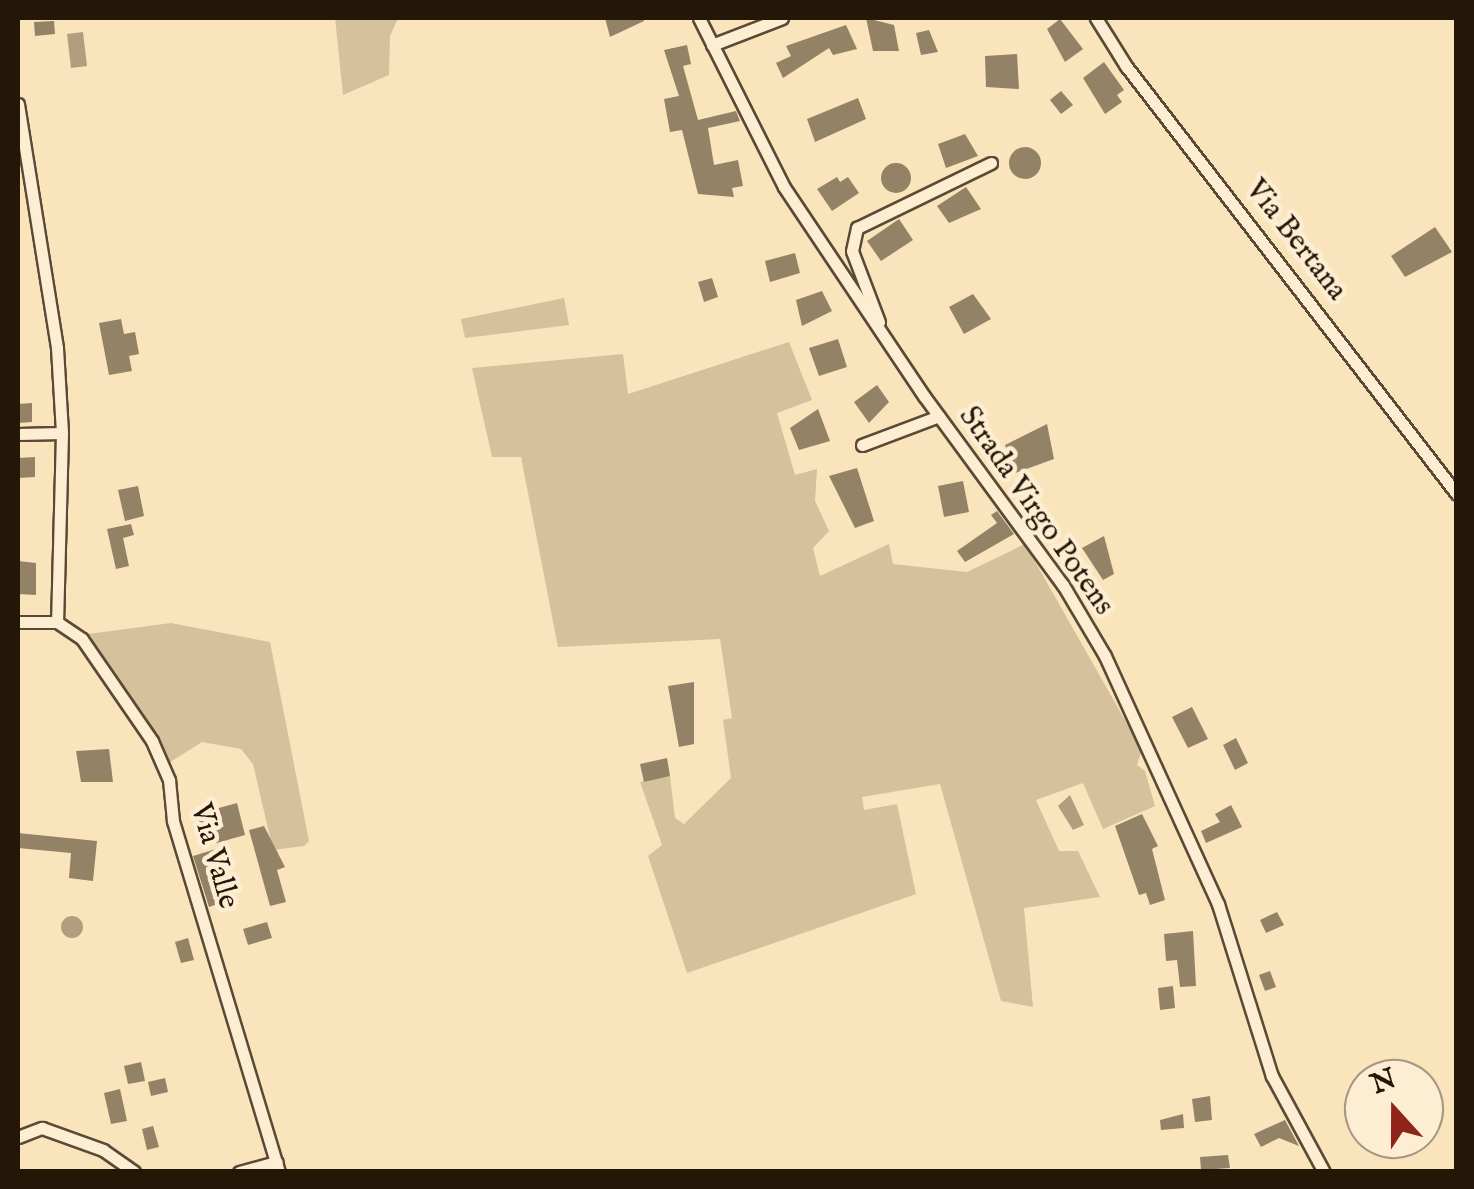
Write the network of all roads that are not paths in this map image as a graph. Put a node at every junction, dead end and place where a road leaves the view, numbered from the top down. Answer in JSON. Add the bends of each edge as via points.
{"nodes":[{"id":1,"x":700,"y":18,"type":"edge"},
{"id":2,"x":782,"y":18,"type":"edge"},
{"id":3,"x":1096,"y":18,"type":"edge"},
{"id":4,"x":712,"y":45,"type":"junction"},
{"id":5,"x":18,"y":104,"type":"edge"},
{"id":6,"x":991,"y":163,"type":"dead end"},
{"id":7,"x":880,"y":331,"type":"junction"},
{"id":8,"x":939,"y":416,"type":"junction"},
{"id":9,"x":62,"y":432,"type":"junction"},
{"id":10,"x":18,"y":434,"type":"edge"},
{"id":11,"x":862,"y":445,"type":"dead end"},
{"id":12,"x":1456,"y":493,"type":"edge"},
{"id":13,"x":18,"y":622,"type":"edge"},
{"id":14,"x":56,"y":622,"type":"junction"},
{"id":15,"x":18,"y":1137,"type":"edge"},
{"id":16,"x":278,"y":1167,"type":"edge"},
{"id":17,"x":134,"y":1172,"type":"edge"},
{"id":18,"x":239,"y":1172,"type":"edge"},
{"id":19,"x":1324,"y":1172,"type":"edge"}],
"edges":[{"from":1,"to":4,"type":"street","name":"Strada Virgo Potens"},
{"from":2,"to":4,"type":"street"},
{"from":3,"to":12,"type":"street","name":"Via Bertana","via":[[1126,66]]},
{"from":4,"to":7,"type":"street","name":"Strada Virgo Potens","via":[[771,166]]},
{"from":5,"to":9,"type":"street","via":[[57,348]]},
{"from":6,"to":7,"type":"street","via":[[868,218],[854,232],[854,257]]},
{"from":7,"to":8,"type":"street","name":"Strada Virgo Potens"},
{"from":8,"to":11,"type":"street"},
{"from":8,"to":19,"type":"street","name":"Strada Virgo Potens","via":[[1063,585],[1145,733],[1218,904],[1272,1076]]},
{"from":9,"to":10,"type":"street"},
{"from":9,"to":14,"type":"street"},
{"from":13,"to":14,"type":"street"},
{"from":14,"to":16,"type":"street","name":"Via Valle","via":[[82,639],[117,682],[169,780],[173,821]]},
{"from":15,"to":17,"type":"street","via":[[42,1128],[103,1150]]},
{"from":16,"to":18,"type":"street"}]}
